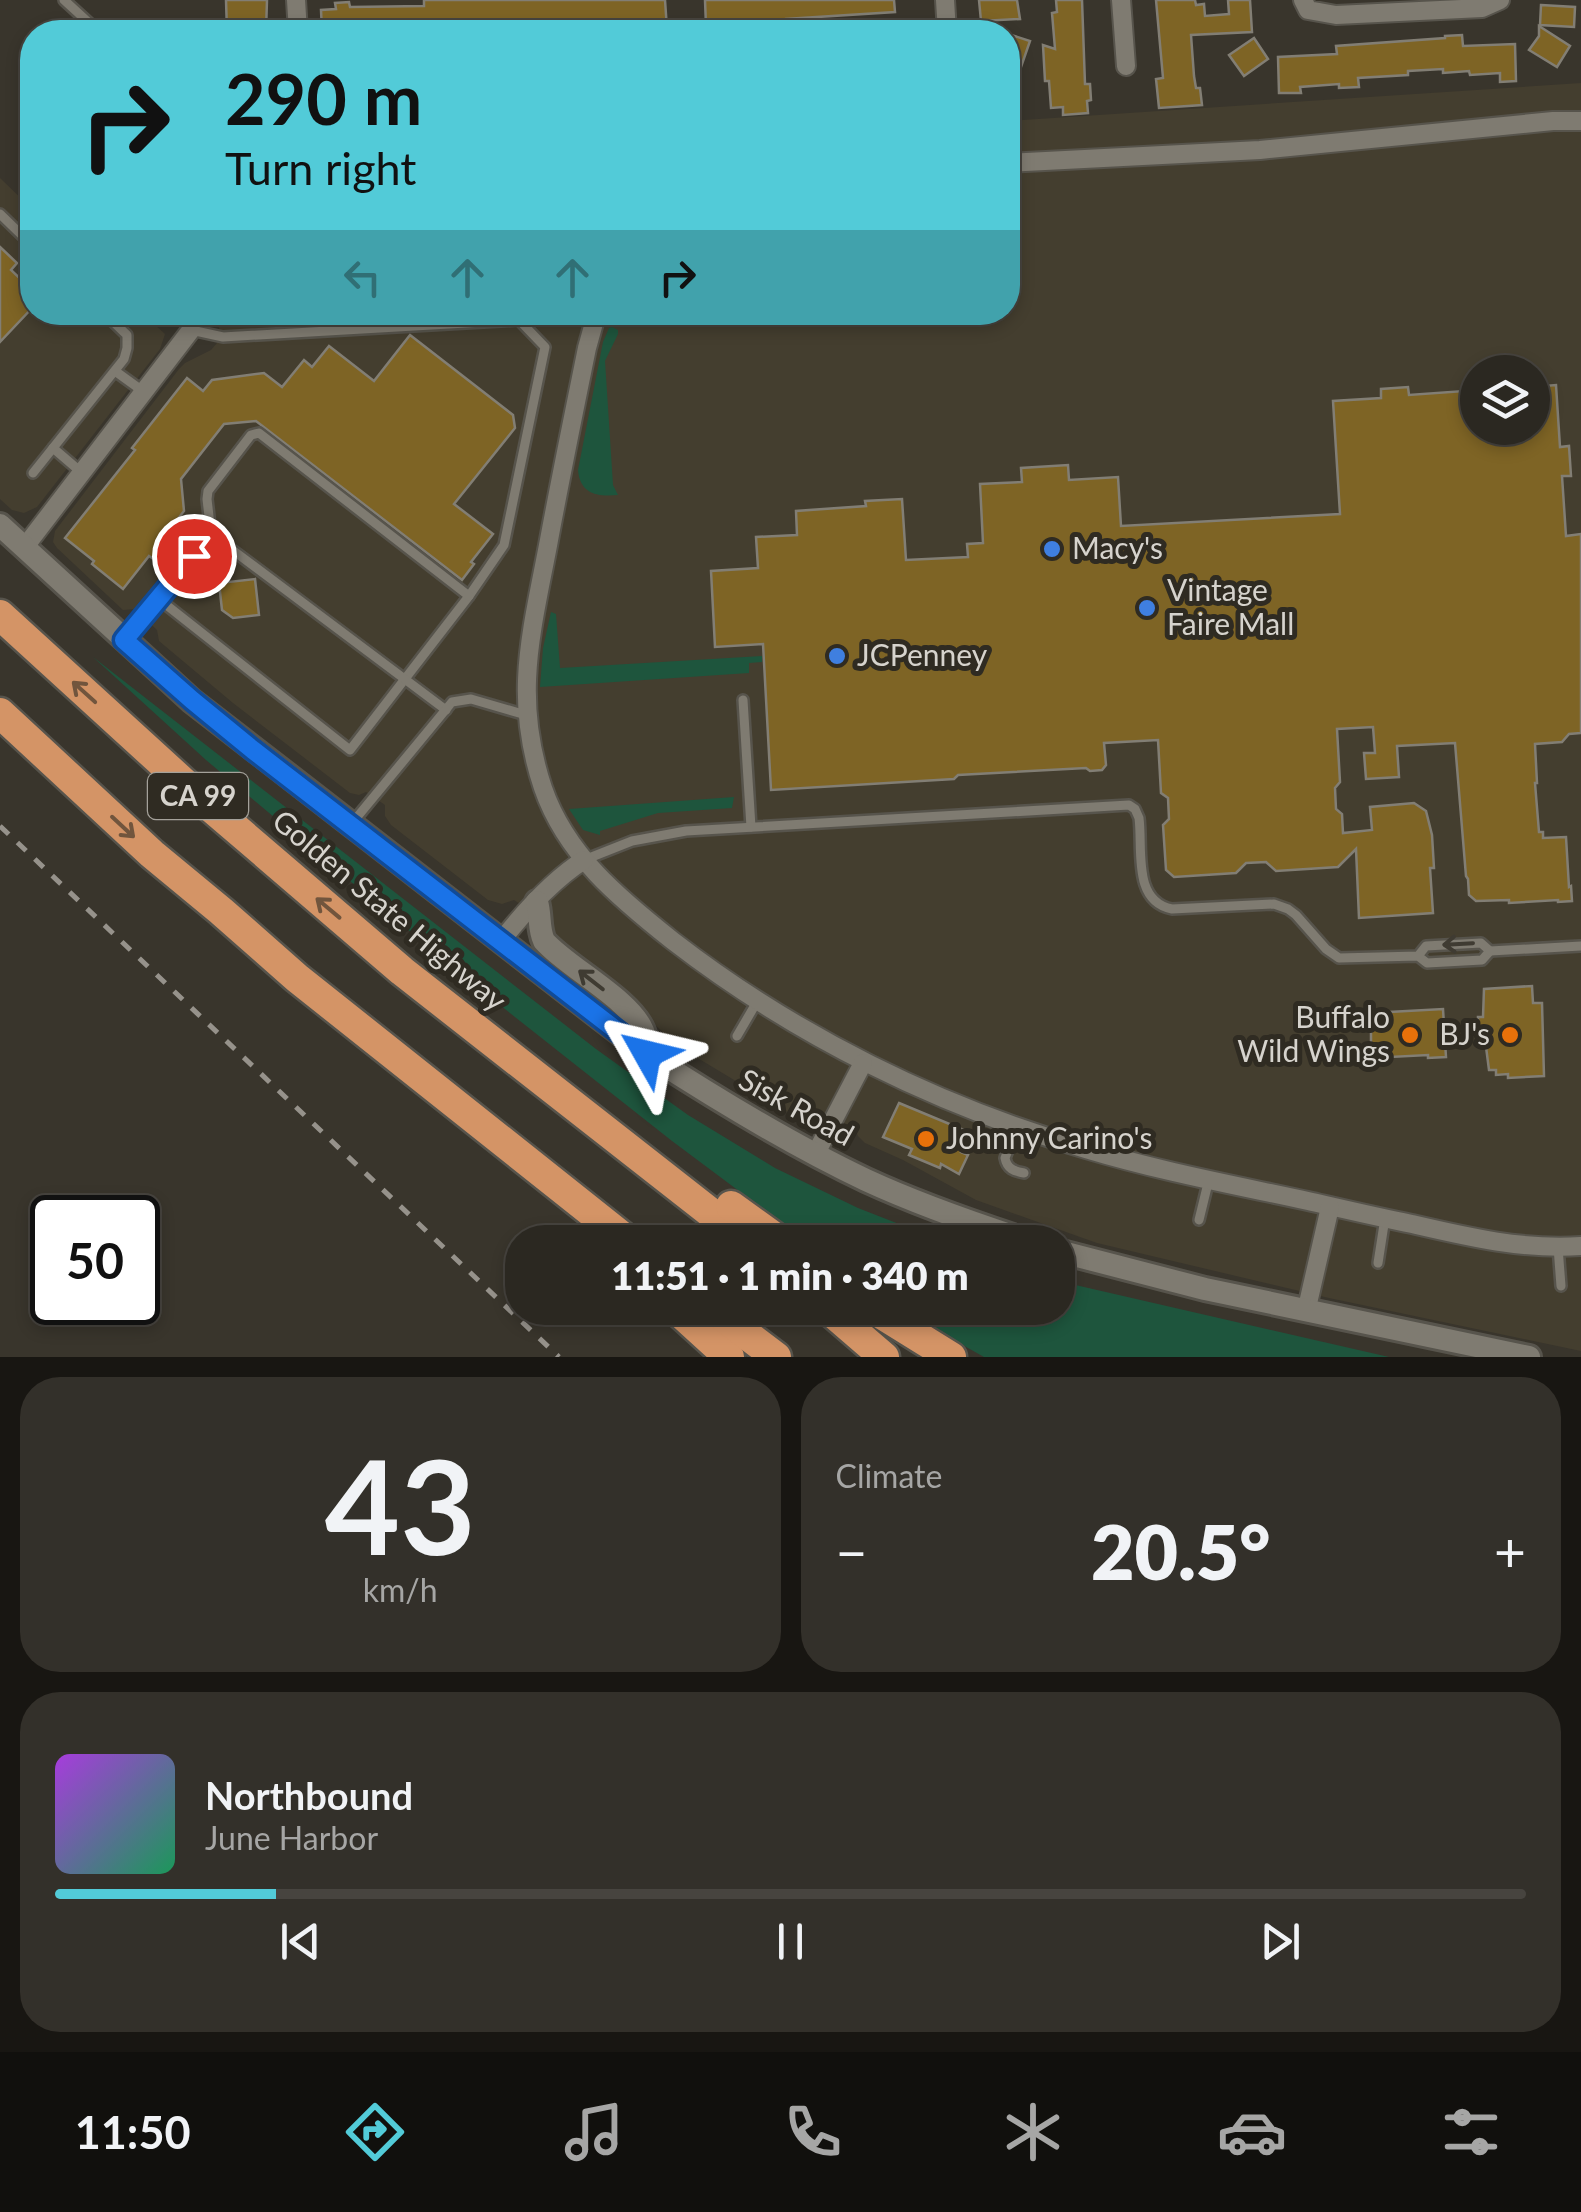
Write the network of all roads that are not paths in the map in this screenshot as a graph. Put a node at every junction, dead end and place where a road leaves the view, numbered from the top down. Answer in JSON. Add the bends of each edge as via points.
{"nodes":[{"id":1,"x":64,"y":0,"type":"edge"},
{"id":2,"x":1121,"y":0,"type":"edge"},
{"id":3,"x":1303,"y":0,"type":"edge"},
{"id":4,"x":1500,"y":0,"type":"edge"},
{"id":5,"x":86,"y":20,"type":"edge"},
{"id":6,"x":1126,"y":66,"type":"dead end"},
{"id":7,"x":1581,"y":121,"type":"edge"},
{"id":8,"x":1020,"y":161,"type":"edge"},
{"id":9,"x":0,"y":214,"type":"edge"},
{"id":10,"x":20,"y":233,"type":"edge"},
{"id":11,"x":117,"y":325,"type":"edge"},
{"id":12,"x":194,"y":325,"type":"edge"},
{"id":13,"x":427,"y":325,"type":"edge"},
{"id":14,"x":524,"y":325,"type":"edge"},
{"id":15,"x":593,"y":325,"type":"edge"},
{"id":16,"x":191,"y":330,"type":"junction"},
{"id":17,"x":115,"y":371,"type":"junction"},
{"id":18,"x":144,"y":392,"type":"junction"},
{"id":19,"x":53,"y":448,"type":"junction"},
{"id":20,"x":33,"y":473,"type":"dead end"},
{"id":21,"x":82,"y":473,"type":"junction"},
{"id":22,"x":0,"y":525,"type":"edge"},
{"id":23,"x":211,"y":534,"type":"junction"},
{"id":24,"x":24,"y":548,"type":"junction"},
{"id":25,"x":469,"y":596,"type":"junction"},
{"id":26,"x":160,"y":600,"type":"junction"},
{"id":27,"x":0,"y":614,"type":"edge"},
{"id":28,"x":124,"y":640,"type":"junction"},
{"id":29,"x":406,"y":680,"type":"junction"},
{"id":30,"x":743,"y":700,"type":"dead end"},
{"id":31,"x":446,"y":710,"type":"junction"},
{"id":32,"x":0,"y":713,"type":"edge"},
{"id":33,"x":526,"y":714,"type":"junction"},
{"id":34,"x":351,"y":824,"type":"junction"},
{"id":35,"x":751,"y":828,"type":"junction"},
{"id":36,"x":584,"y":860,"type":"junction"},
{"id":37,"x":537,"y":902,"type":"junction"},
{"id":38,"x":501,"y":941,"type":"junction"},
{"id":39,"x":1581,"y":946,"type":"edge"},
{"id":40,"x":1490,"y":951,"type":"junction"},
{"id":41,"x":1418,"y":956,"type":"junction"},
{"id":42,"x":402,"y":971,"type":"junction"},
{"id":43,"x":297,"y":978,"type":"junction"},
{"id":44,"x":758,"y":1000,"type":"junction"},
{"id":45,"x":737,"y":1036,"type":"dead end"},
{"id":46,"x":647,"y":1054,"type":"junction"},
{"id":47,"x":863,"y":1062,"type":"junction"},
{"id":48,"x":1018,"y":1127,"type":"junction"},
{"id":49,"x":815,"y":1155,"type":"junction"},
{"id":50,"x":1024,"y":1173,"type":"dead end"},
{"id":51,"x":1208,"y":1179,"type":"junction"},
{"id":52,"x":1330,"y":1206,"type":"junction"},
{"id":53,"x":1385,"y":1218,"type":"junction"},
{"id":54,"x":1199,"y":1220,"type":"dead end"},
{"id":55,"x":580,"y":1225,"type":"edge"},
{"id":56,"x":608,"y":1225,"type":"edge"},
{"id":57,"x":726,"y":1225,"type":"edge"},
{"id":58,"x":758,"y":1225,"type":"edge"},
{"id":59,"x":981,"y":1225,"type":"edge"},
{"id":60,"x":1581,"y":1246,"type":"edge"},
{"id":61,"x":1558,"y":1248,"type":"junction"},
{"id":62,"x":1075,"y":1256,"type":"edge"},
{"id":63,"x":1378,"y":1263,"type":"dead end"},
{"id":64,"x":1561,"y":1286,"type":"dead end"},
{"id":65,"x":1306,"y":1312,"type":"junction"},
{"id":66,"x":694,"y":1325,"type":"edge"},
{"id":67,"x":734,"y":1325,"type":"edge"},
{"id":68,"x":846,"y":1325,"type":"edge"},
{"id":69,"x":899,"y":1325,"type":"edge"},
{"id":70,"x":729,"y":1357,"type":"edge"},
{"id":71,"x":776,"y":1357,"type":"edge"},
{"id":72,"x":884,"y":1357,"type":"edge"},
{"id":73,"x":951,"y":1357,"type":"edge"},
{"id":74,"x":1529,"y":1357,"type":"edge"}],
"edges":[{"from":1,"to":5,"type":"lane"},
{"from":2,"to":6,"type":"street"},
{"from":3,"to":4,"type":"street","via":[[1308,10],[1336,15],[1482,8]]},
{"from":7,"to":8,"type":"street","via":[[1260,150]]},
{"from":9,"to":10,"type":"lane"},
{"from":11,"to":17,"type":"lane","via":[[127,335],[127,348]]},
{"from":12,"to":16,"type":"lane"},
{"from":13,"to":16,"type":"lane","via":[[224,336]]},
{"from":14,"to":25,"type":"lane","via":[[545,347],[507,539]]},
{"from":15,"to":33,"type":"street","via":[[529,646]]},
{"from":16,"to":18,"type":"street"},
{"from":17,"to":18,"type":"lane"},
{"from":17,"to":19,"type":"lane"},
{"from":18,"to":21,"type":"street"},
{"from":19,"to":20,"type":"lane"},
{"from":19,"to":21,"type":"lane"},
{"from":21,"to":24,"type":"street"},
{"from":22,"to":24,"type":"main road","name":"Sisk Road"},
{"from":23,"to":25,"type":"lane","via":[[208,490],[251,435],[260,434]]},
{"from":23,"to":26,"type":"lane"},
{"from":23,"to":29,"type":"lane"},
{"from":24,"to":28,"type":"main road","name":"Sisk Road"},
{"from":25,"to":29,"type":"lane"},
{"from":26,"to":28,"type":"lane"},
{"from":26,"to":29,"type":"lane","via":[[350,750]]},
{"from":42,"to":27,"type":"highway","name":"Golden State Highway","number":"CA 99","one_way":true,"via":[[206,804]]},
{"from":28,"to":34,"type":"main road","name":"Sisk Road"},
{"from":29,"to":31,"type":"lane"},
{"from":30,"to":35,"type":"lane"},
{"from":31,"to":33,"type":"lane","via":[[471,699]]},
{"from":31,"to":34,"type":"lane"},
{"from":32,"to":43,"type":"highway","number":"CA 99","one_way":true},
{"from":33,"to":36,"type":"street","via":[[544,792]]},
{"from":34,"to":38,"type":"main road","name":"Sisk Road"},
{"from":35,"to":36,"type":"lane","via":[[648,836]]},
{"from":35,"to":41,"type":"lane","via":[[1129,804],[1139,818],[1144,885],[1161,906],[1274,904],[1296,915],[1339,958]]},
{"from":36,"to":37,"type":"street"},
{"from":36,"to":44,"type":"street","via":[[632,908]]},
{"from":37,"to":38,"type":"street"},
{"from":46,"to":37,"type":"main road","one_way":true,"via":[[638,1023],[544,941]]},
{"from":38,"to":46,"type":"main road","name":"Sisk Road"},
{"from":39,"to":40,"type":"lane"},
{"from":40,"to":41,"type":"lane","via":[[1482,960],[1427,964]]},
{"from":40,"to":41,"type":"lane","one_way":true,"via":[[1481,943],[1426,946]]},
{"from":42,"to":57,"type":"highway","name":"Golden State Highway","number":"CA 99"},
{"from":42,"to":58,"type":"highway","via":[[536,1056]]},
{"from":43,"to":55,"type":"highway","via":[[408,1088]]},
{"from":43,"to":56,"type":"highway","number":"CA 99"},
{"from":44,"to":45,"type":"lane"},
{"from":44,"to":47,"type":"street"},
{"from":46,"to":49,"type":"main road","name":"Sisk Road"},
{"from":47,"to":48,"type":"street"},
{"from":47,"to":49,"type":"street"},
{"from":48,"to":50,"type":"lane","via":[[1006,1163]]},
{"from":48,"to":51,"type":"street"},
{"from":49,"to":59,"type":"main road","name":"Sisk Road"},
{"from":51,"to":52,"type":"street"},
{"from":51,"to":54,"type":"lane"},
{"from":52,"to":53,"type":"street"},
{"from":52,"to":65,"type":"street"},
{"from":53,"to":61,"type":"street","via":[[1499,1243]]},
{"from":53,"to":63,"type":"lane"},
{"from":60,"to":61,"type":"street"},
{"from":61,"to":64,"type":"lane"},
{"from":62,"to":65,"type":"main road"},
{"from":65,"to":74,"type":"main road"},
{"from":66,"to":70,"type":"highway"},
{"from":67,"to":71,"type":"highway"},
{"from":68,"to":72,"type":"highway"},
{"from":69,"to":73,"type":"highway"}]}
